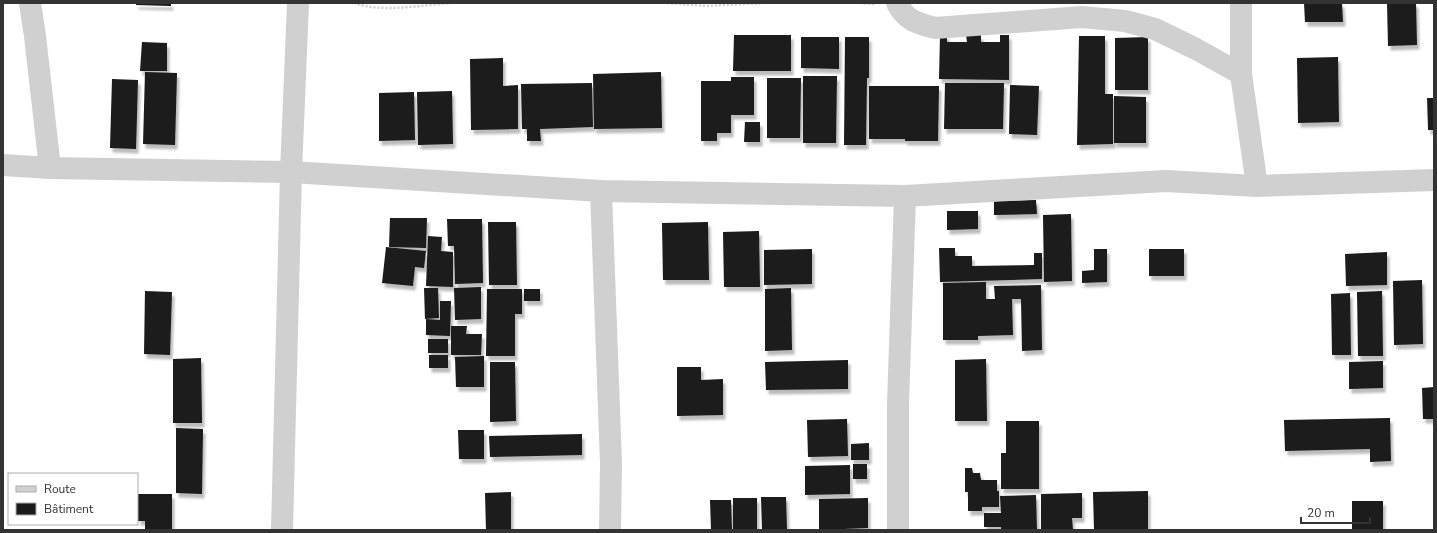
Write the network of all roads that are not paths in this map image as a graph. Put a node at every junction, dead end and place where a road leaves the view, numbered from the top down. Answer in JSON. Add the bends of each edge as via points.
{"nodes":[{"id":1,"x":30,"y":3,"type":"edge"},
{"id":2,"x":298,"y":3,"type":"edge"},
{"id":3,"x":896,"y":3,"type":"edge"},
{"id":4,"x":1241,"y":3,"type":"edge"},
{"id":5,"x":1241,"y":74,"type":"junction"},
{"id":6,"x":3,"y":165,"type":"edge"},
{"id":7,"x":50,"y":168,"type":"junction"},
{"id":8,"x":291,"y":172,"type":"junction"},
{"id":9,"x":1434,"y":180,"type":"edge"},
{"id":10,"x":1257,"y":186,"type":"junction"},
{"id":11,"x":600,"y":191,"type":"junction"},
{"id":12,"x":904,"y":196,"type":"junction"},
{"id":13,"x":282,"y":530,"type":"edge"},
{"id":14,"x":610,"y":530,"type":"edge"},
{"id":15,"x":898,"y":530,"type":"edge"}],
"edges":[{"from":1,"to":7,"type":"street"},
{"from":2,"to":8,"type":"street"},
{"from":3,"to":5,"type":"street","via":[[913,22],[935,28],[1082,17],[1125,20],[1155,29]]},
{"from":4,"to":5,"type":"street"},
{"from":5,"to":10,"type":"street"},
{"from":6,"to":7,"type":"street"},
{"from":7,"to":8,"type":"street"},
{"from":8,"to":11,"type":"street"},
{"from":8,"to":13,"type":"street"},
{"from":9,"to":10,"type":"street"},
{"from":10,"to":12,"type":"street","via":[[1166,181]]},
{"from":11,"to":12,"type":"street"},
{"from":11,"to":14,"type":"street","via":[[611,463]]},
{"from":12,"to":15,"type":"street","via":[[898,404]]}]}
